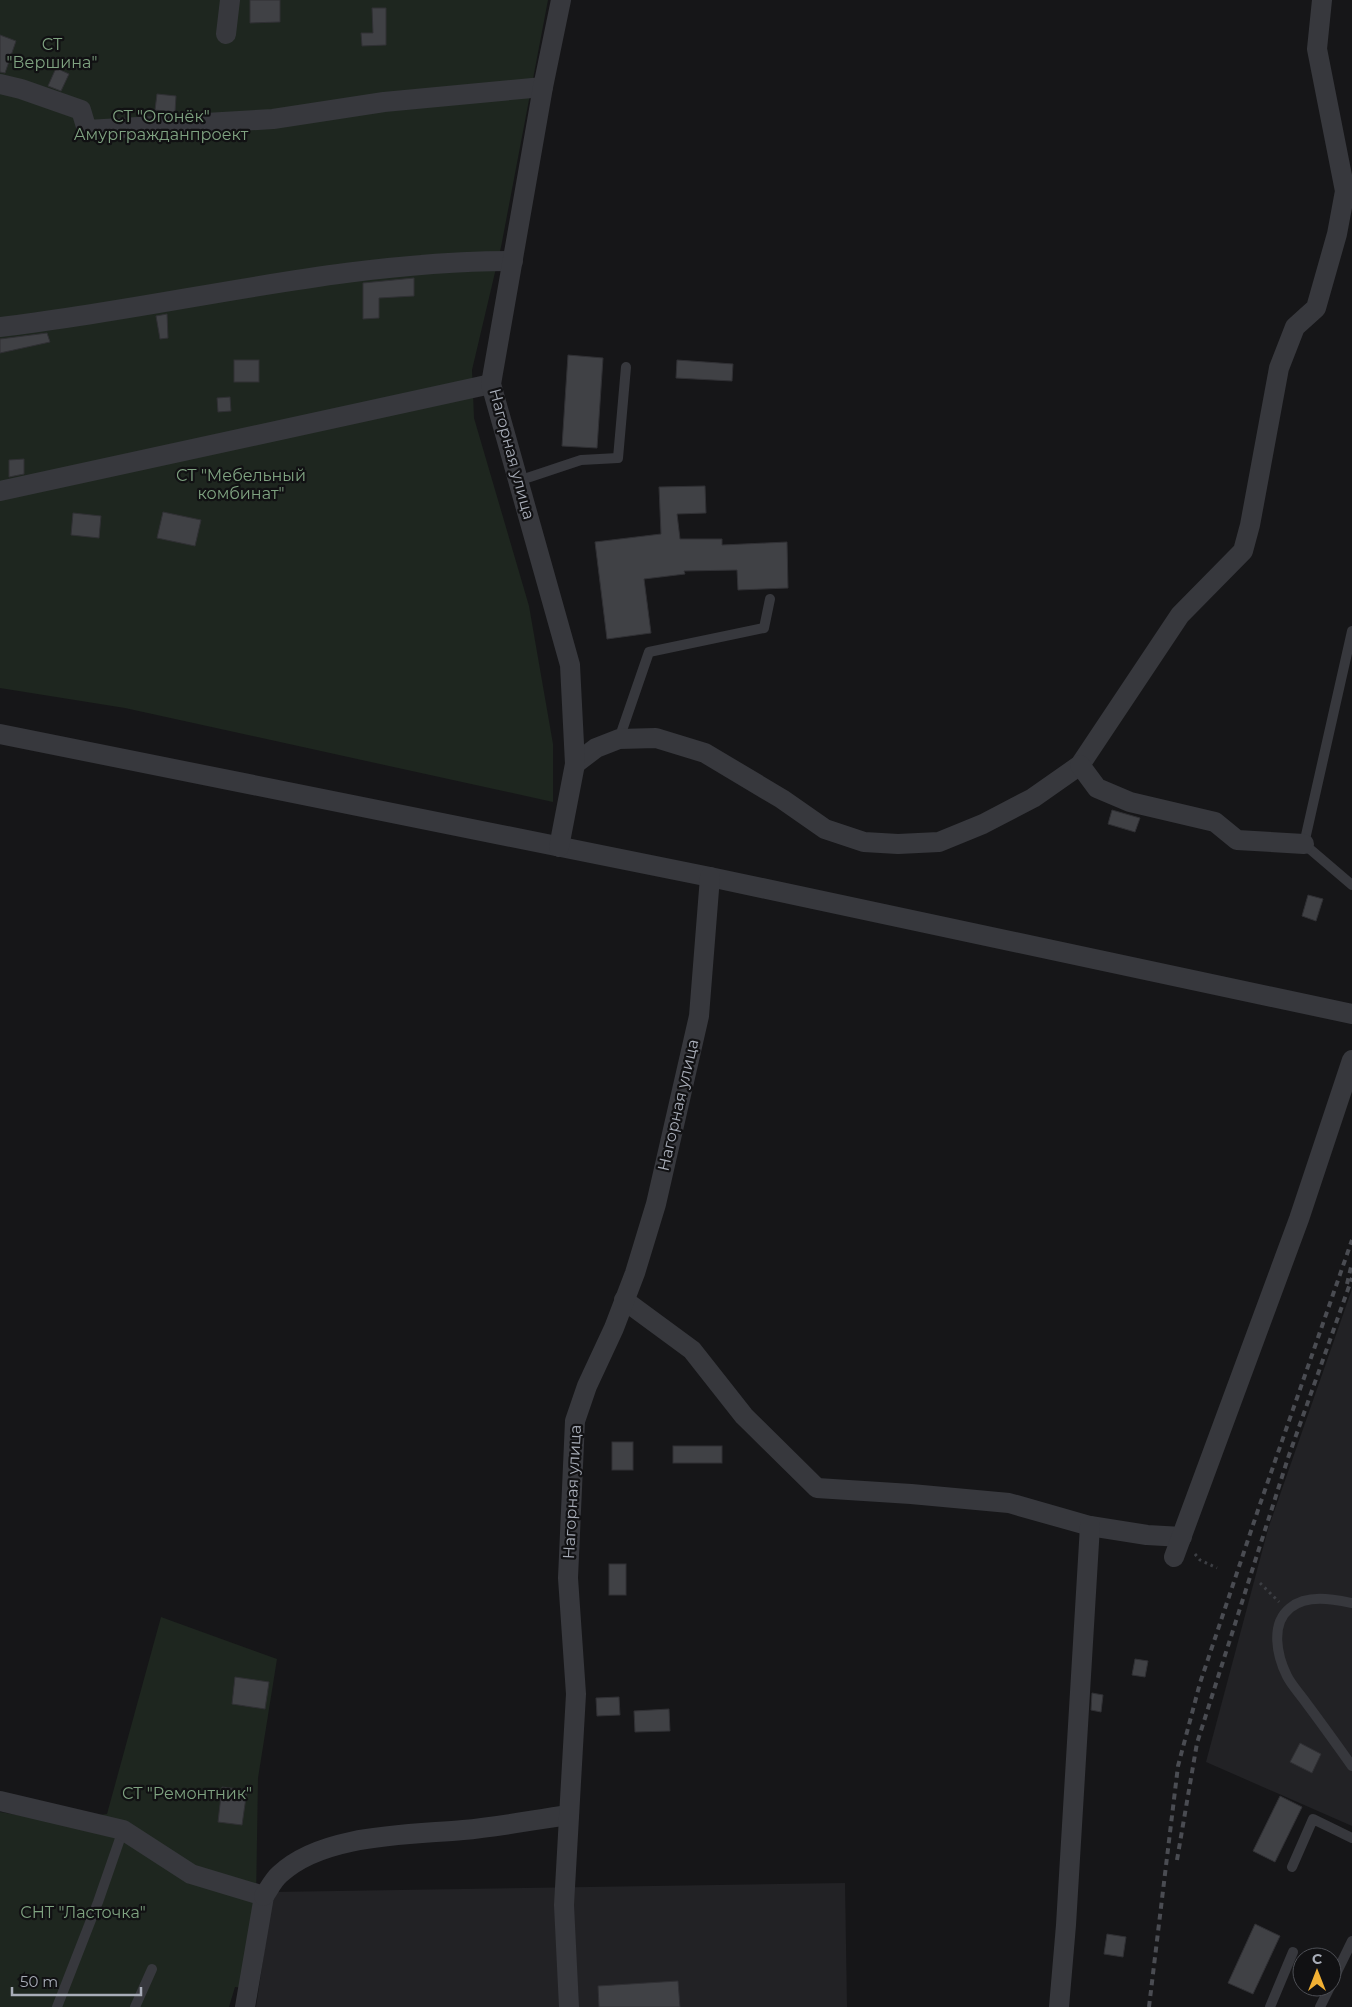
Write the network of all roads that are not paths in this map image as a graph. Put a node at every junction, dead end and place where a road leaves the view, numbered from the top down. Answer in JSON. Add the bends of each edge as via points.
{"nodes":[{"id":1,"x":230,"y":0,"type":"edge"},
{"id":2,"x":561,"y":0,"type":"edge"},
{"id":3,"x":1322,"y":0,"type":"edge"},
{"id":4,"x":226,"y":34,"type":"dead end"},
{"id":5,"x":0,"y":84,"type":"edge"},
{"id":6,"x":543,"y":87,"type":"junction"},
{"id":7,"x":512,"y":261,"type":"junction"},
{"id":8,"x":0,"y":327,"type":"edge"},
{"id":9,"x":626,"y":367,"type":"dead end"},
{"id":10,"x":492,"y":384,"type":"junction"},
{"id":11,"x":518,"y":481,"type":"junction"},
{"id":12,"x":0,"y":491,"type":"edge"},
{"id":13,"x":770,"y":599,"type":"dead end"},
{"id":14,"x":1352,"y":631,"type":"edge"},
{"id":15,"x":0,"y":734,"type":"edge"},
{"id":16,"x":619,"y":739,"type":"junction"},
{"id":17,"x":575,"y":764,"type":"junction"},
{"id":18,"x":1080,"y":765,"type":"junction"},
{"id":19,"x":1304,"y":844,"type":"junction"},
{"id":20,"x":559,"y":847,"type":"junction"},
{"id":21,"x":710,"y":877,"type":"junction"},
{"id":22,"x":1352,"y":885,"type":"edge"},
{"id":23,"x":1352,"y":1014,"type":"edge"},
{"id":24,"x":1352,"y":1060,"type":"edge"},
{"id":25,"x":624,"y":1300,"type":"junction"},
{"id":26,"x":1090,"y":1526,"type":"junction"},
{"id":27,"x":1182,"y":1537,"type":"junction"},
{"id":28,"x":1174,"y":1557,"type":"dead end"},
{"id":29,"x":1352,"y":1603,"type":"edge"},
{"id":30,"x":1352,"y":1766,"type":"edge"},
{"id":31,"x":0,"y":1801,"type":"edge"},
{"id":32,"x":569,"y":1815,"type":"junction"},
{"id":33,"x":123,"y":1830,"type":"junction"},
{"id":34,"x":1352,"y":1838,"type":"edge"},
{"id":35,"x":1292,"y":1867,"type":"dead end"},
{"id":36,"x":264,"y":1896,"type":"junction"},
{"id":37,"x":1352,"y":1941,"type":"edge"},
{"id":38,"x":1292,"y":1954,"type":"edge"},
{"id":39,"x":1342,"y":1962,"type":"edge"},
{"id":40,"x":152,"y":1969,"type":"dead end"},
{"id":41,"x":56,"y":2007,"type":"edge"},
{"id":42,"x":135,"y":2007,"type":"edge"},
{"id":43,"x":245,"y":2007,"type":"edge"},
{"id":44,"x":569,"y":2007,"type":"edge"},
{"id":45,"x":1059,"y":2007,"type":"edge"},
{"id":46,"x":1270,"y":2007,"type":"edge"}],
"edges":[{"from":1,"to":4,"type":"street"},
{"from":2,"to":6,"type":"street","name":"Нагорная улица"},
{"from":3,"to":18,"type":"street","via":[[1317,48],[1345,191],[1337,234],[1316,308],[1295,327],[1279,368],[1243,551],[1180,616]]},
{"from":5,"to":6,"type":"street","via":[[81,110],[88,130],[273,119],[384,102]]},
{"from":6,"to":7,"type":"street","name":"Нагорная улица"},
{"from":7,"to":8,"type":"street","via":[[396,266]]},
{"from":7,"to":10,"type":"street","name":"Нагорная улица"},
{"from":9,"to":11,"type":"lane","via":[[618,458],[581,460]]},
{"from":10,"to":11,"type":"street","name":"Нагорная улица"},
{"from":10,"to":12,"type":"street"},
{"from":11,"to":17,"type":"street","name":"Нагорная улица","via":[[570,665]]},
{"from":13,"to":16,"type":"lane","via":[[764,628],[649,652]]},
{"from":14,"to":19,"type":"lane"},
{"from":15,"to":20,"type":"street"},
{"from":16,"to":17,"type":"street","via":[[596,748]]},
{"from":16,"to":18,"type":"street","via":[[656,738],[705,753],[825,829],[864,842],[898,844],[938,842],[983,824],[1033,798]]},
{"from":17,"to":20,"type":"street","name":"Нагорная улица"},
{"from":18,"to":19,"type":"street","via":[[1097,788],[1130,802],[1215,822],[1237,840]]},
{"from":19,"to":22,"type":"lane"},
{"from":20,"to":21,"type":"street"},
{"from":21,"to":23,"type":"street"},
{"from":21,"to":25,"type":"street","name":"Нагорная улица","via":[[699,1016],[656,1204]]},
{"from":24,"to":27,"type":"street","via":[[1299,1219]]},
{"from":25,"to":26,"type":"street","via":[[692,1350],[744,1416],[817,1488],[1009,1503]]},
{"from":25,"to":32,"type":"street","name":"Нагорная улица","via":[[574,1421],[568,1578],[576,1694]]},
{"from":26,"to":27,"type":"street"},
{"from":26,"to":45,"type":"street"},
{"from":27,"to":28,"type":"street"},
{"from":29,"to":30,"type":"lane","via":[[1323,1598],[1294,1605],[1280,1620],[1277,1643],[1288,1677]]},
{"from":31,"to":33,"type":"street"},
{"from":32,"to":36,"type":"street","via":[[462,1830],[371,1838],[330,1848],[297,1861],[278,1875]]},
{"from":32,"to":44,"type":"street","name":"Нагорная улица","via":[[564,1905]]},
{"from":33,"to":36,"type":"street","via":[[191,1874]]},
{"from":33,"to":41,"type":"lane"},
{"from":34,"to":35,"type":"lane","via":[[1313,1818]]},
{"from":36,"to":43,"type":"street"},
{"from":37,"to":39,"type":"lane"},
{"from":38,"to":46,"type":"lane"},
{"from":40,"to":42,"type":"lane"}]}
